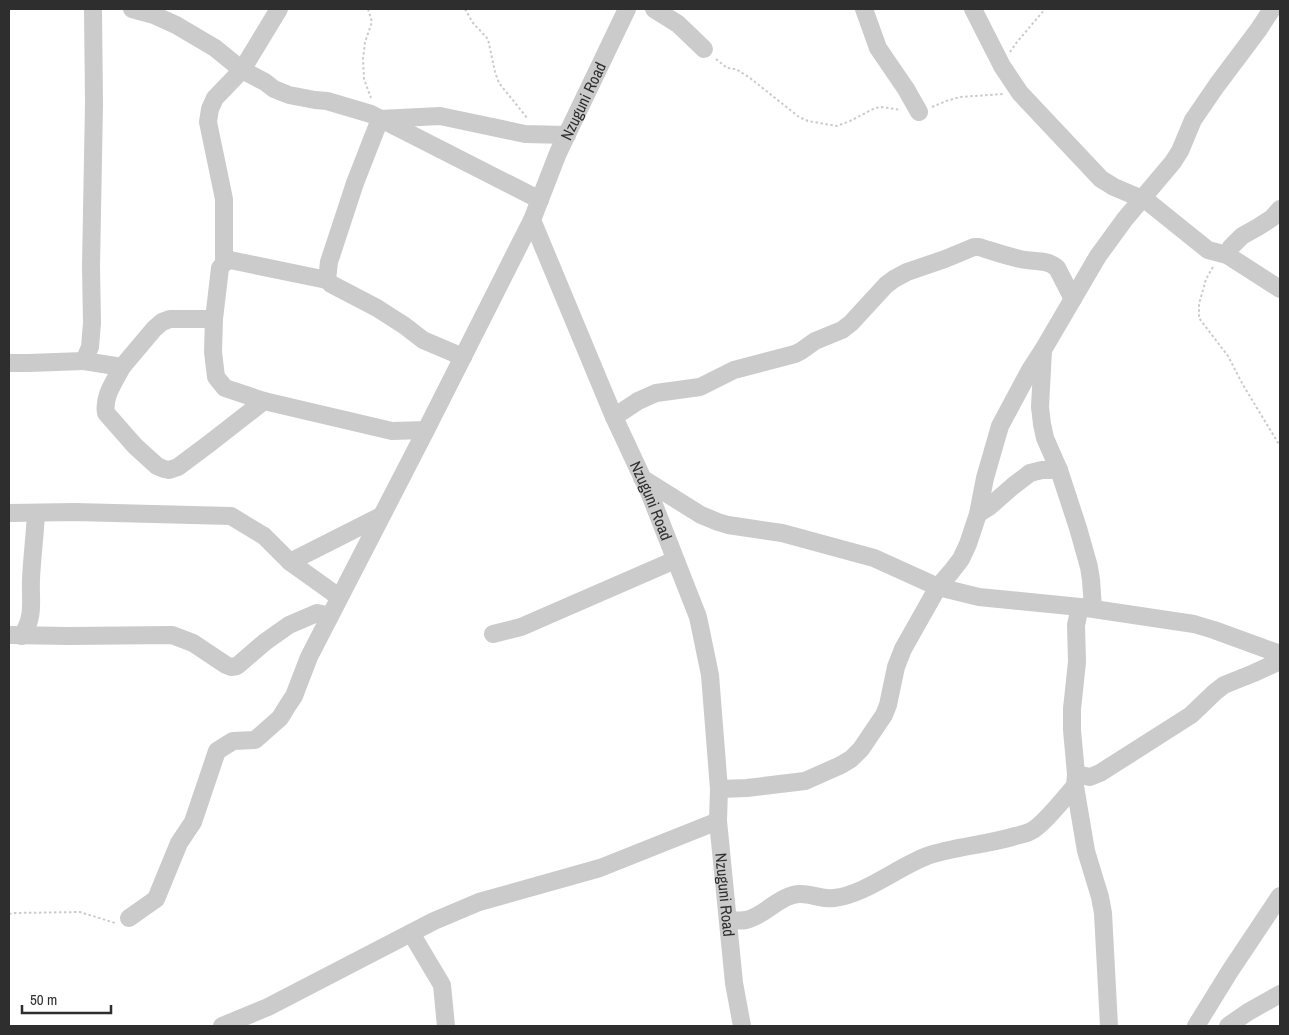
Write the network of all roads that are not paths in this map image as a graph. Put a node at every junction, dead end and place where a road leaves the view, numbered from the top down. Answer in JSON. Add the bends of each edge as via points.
{"nodes":[{"id":1,"x":93,"y":9,"type":"edge"},
{"id":2,"x":132,"y":9,"type":"edge"},
{"id":3,"x":278,"y":9,"type":"edge"},
{"id":4,"x":627,"y":9,"type":"edge"},
{"id":5,"x":654,"y":9,"type":"edge"},
{"id":6,"x":864,"y":9,"type":"edge"},
{"id":7,"x":974,"y":9,"type":"edge"},
{"id":8,"x":1272,"y":9,"type":"edge"},
{"id":9,"x":174,"y":17,"type":"edge"},
{"id":10,"x":704,"y":49,"type":"road end"},
{"id":11,"x":242,"y":70,"type":"junction"},
{"id":12,"x":920,"y":112,"type":"road end"},
{"id":13,"x":380,"y":119,"type":"junction"},
{"id":14,"x":567,"y":135,"type":"junction"},
{"id":15,"x":1140,"y":199,"type":"junction"},
{"id":16,"x":540,"y":200,"type":"junction"},
{"id":17,"x":1280,"y":209,"type":"edge"},
{"id":18,"x":532,"y":220,"type":"junction"},
{"id":19,"x":1224,"y":254,"type":"junction"},
{"id":20,"x":224,"y":263,"type":"junction"},
{"id":21,"x":327,"y":280,"type":"junction"},
{"id":22,"x":1280,"y":289,"type":"edge"},
{"id":23,"x":1073,"y":299,"type":"junction"},
{"id":24,"x":214,"y":319,"type":"junction"},
{"id":25,"x":1043,"y":350,"type":"junction"},
{"id":26,"x":463,"y":357,"type":"junction"},
{"id":27,"x":84,"y":361,"type":"junction"},
{"id":28,"x":9,"y":362,"type":"edge"},
{"id":29,"x":122,"y":367,"type":"junction"},
{"id":30,"x":264,"y":401,"type":"junction"},
{"id":31,"x":614,"y":417,"type":"junction"},
{"id":32,"x":426,"y":430,"type":"junction"},
{"id":33,"x":1059,"y":470,"type":"junction"},
{"id":34,"x":642,"y":478,"type":"junction"},
{"id":35,"x":9,"y":513,"type":"edge"},
{"id":36,"x":36,"y":513,"type":"junction"},
{"id":37,"x":978,"y":514,"type":"junction"},
{"id":38,"x":381,"y":516,"type":"junction"},
{"id":39,"x":676,"y":560,"type":"junction"},
{"id":40,"x":290,"y":562,"type":"junction"},
{"id":41,"x":938,"y":587,"type":"junction"},
{"id":42,"x":339,"y":597,"type":"junction"},
{"id":43,"x":1086,"y":608,"type":"junction"},
{"id":44,"x":330,"y":616,"type":"junction"},
{"id":45,"x":493,"y":634,"type":"dead end"},
{"id":46,"x":16,"y":636,"type":"edge"},
{"id":47,"x":1280,"y":654,"type":"edge"},
{"id":48,"x":1280,"y":661,"type":"edge"},
{"id":49,"x":1075,"y":780,"type":"junction"},
{"id":50,"x":720,"y":789,"type":"junction"},
{"id":51,"x":718,"y":821,"type":"junction"},
{"id":52,"x":1280,"y":896,"type":"edge"},
{"id":53,"x":129,"y":918,"type":"road end"},
{"id":54,"x":728,"y":920,"type":"junction"},
{"id":55,"x":411,"y":933,"type":"junction"},
{"id":56,"x":1280,"y":994,"type":"edge"},
{"id":57,"x":222,"y":1026,"type":"edge"},
{"id":58,"x":446,"y":1026,"type":"edge"},
{"id":59,"x":742,"y":1026,"type":"edge"},
{"id":60,"x":1109,"y":1026,"type":"edge"},
{"id":61,"x":1196,"y":1026,"type":"edge"},
{"id":62,"x":1228,"y":1026,"type":"edge"}],
"edges":[{"from":1,"to":27,"type":"street","via":[[92,323],[90,348]]},
{"from":2,"to":9,"type":"street"},
{"from":3,"to":11,"type":"street"},
{"from":4,"to":14,"type":"street","name":"Nzuguni Road"},
{"from":5,"to":10,"type":"street","via":[[678,24]]},
{"from":6,"to":12,"type":"street","via":[[878,48]]},
{"from":7,"to":15,"type":"street","via":[[1002,66],[1020,93],[1101,179]]},
{"from":8,"to":15,"type":"street","via":[[1194,120],[1180,151]]},
{"from":9,"to":11,"type":"street"},
{"from":11,"to":13,"type":"street","via":[[280,92],[327,101]]},
{"from":11,"to":20,"type":"street","via":[[215,98],[208,122],[224,198]]},
{"from":13,"to":14,"type":"street","via":[[440,116],[525,134]]},
{"from":13,"to":16,"type":"street"},
{"from":13,"to":21,"type":"street","via":[[355,182],[329,262]]},
{"from":14,"to":16,"type":"street","name":"Nzuguni Road"},
{"from":15,"to":19,"type":"street","via":[[1154,206],[1208,250]]},
{"from":15,"to":23,"type":"street","via":[[1098,256]]},
{"from":16,"to":18,"type":"street","name":"Nzuguni Road"},
{"from":17,"to":19,"type":"street","via":[[1272,218],[1242,236]]},
{"from":18,"to":26,"type":"street"},
{"from":18,"to":31,"type":"street","name":"Nzuguni Road"},
{"from":19,"to":22,"type":"street"},
{"from":20,"to":21,"type":"street","via":[[230,260]]},
{"from":20,"to":24,"type":"street","via":[[220,268]]},
{"from":21,"to":26,"type":"street","via":[[377,308],[423,340]]},
{"from":23,"to":25,"type":"street"},
{"from":23,"to":31,"type":"street","via":[[1054,266],[974,247],[894,279],[842,330],[815,341],[801,352],[734,370],[700,386],[656,393]]},
{"from":24,"to":29,"type":"street","via":[[170,319],[162,322]]},
{"from":24,"to":30,"type":"street","via":[[216,377],[225,388]]},
{"from":25,"to":33,"type":"street","via":[[1042,424]]},
{"from":25,"to":37,"type":"street","via":[[1000,426],[984,478]]},
{"from":26,"to":32,"type":"street"},
{"from":27,"to":28,"type":"street"},
{"from":27,"to":29,"type":"street"},
{"from":29,"to":30,"type":"street","via":[[106,399],[106,413],[135,446],[164,469],[178,467]]},
{"from":30,"to":32,"type":"street","via":[[392,431]]},
{"from":31,"to":34,"type":"street","name":"Nzuguni Road"},
{"from":32,"to":38,"type":"street"},
{"from":33,"to":37,"type":"street","via":[[1030,473]]},
{"from":33,"to":43,"type":"street","via":[[1089,567],[1091,580]]},
{"from":34,"to":39,"type":"street","name":"Nzuguni Road"},
{"from":34,"to":41,"type":"street","via":[[701,514],[728,526],[782,533],[874,558]]},
{"from":35,"to":36,"type":"street"},
{"from":36,"to":40,"type":"street","via":[[231,516],[264,536]]},
{"from":36,"to":46,"type":"street","via":[[31,616],[28,626]]},
{"from":37,"to":41,"type":"street","via":[[961,559]]},
{"from":38,"to":40,"type":"street"},
{"from":38,"to":42,"type":"street"},
{"from":39,"to":45,"type":"street","via":[[521,627]]},
{"from":39,"to":50,"type":"street","name":"Nzuguni Road","via":[[698,617],[706,652]]},
{"from":40,"to":42,"type":"street"},
{"from":41,"to":43,"type":"street","via":[[979,598]]},
{"from":41,"to":50,"type":"street","via":[[903,649],[884,716],[861,750],[826,773],[805,781]]},
{"from":42,"to":44,"type":"street"},
{"from":43,"to":47,"type":"street","via":[[1194,624]]},
{"from":43,"to":49,"type":"street","via":[[1076,625],[1077,662],[1072,709]]},
{"from":44,"to":46,"type":"street","via":[[317,612],[289,625],[231,667],[193,643],[172,635]]},
{"from":44,"to":53,"type":"street","via":[[294,696],[280,718],[254,740],[233,741],[217,751],[193,822],[179,843],[156,899]]},
{"from":48,"to":49,"type":"street","via":[[1224,685],[1192,715],[1100,773]]},
{"from":49,"to":54,"type":"street","via":[[1042,823],[1031,832],[927,856],[844,896],[794,894],[755,917]]},
{"from":49,"to":60,"type":"street","via":[[1086,851],[1103,913]]},
{"from":50,"to":51,"type":"street","name":"Nzuguni Road"},
{"from":51,"to":54,"type":"street","name":"Nzuguni Road"},
{"from":51,"to":55,"type":"street","via":[[600,868],[479,902]]},
{"from":52,"to":61,"type":"street"},
{"from":54,"to":59,"type":"street","name":"Nzuguni Road"},
{"from":55,"to":57,"type":"street","via":[[268,1007]]},
{"from":55,"to":58,"type":"street","via":[[442,985]]},
{"from":56,"to":62,"type":"street"}]}
